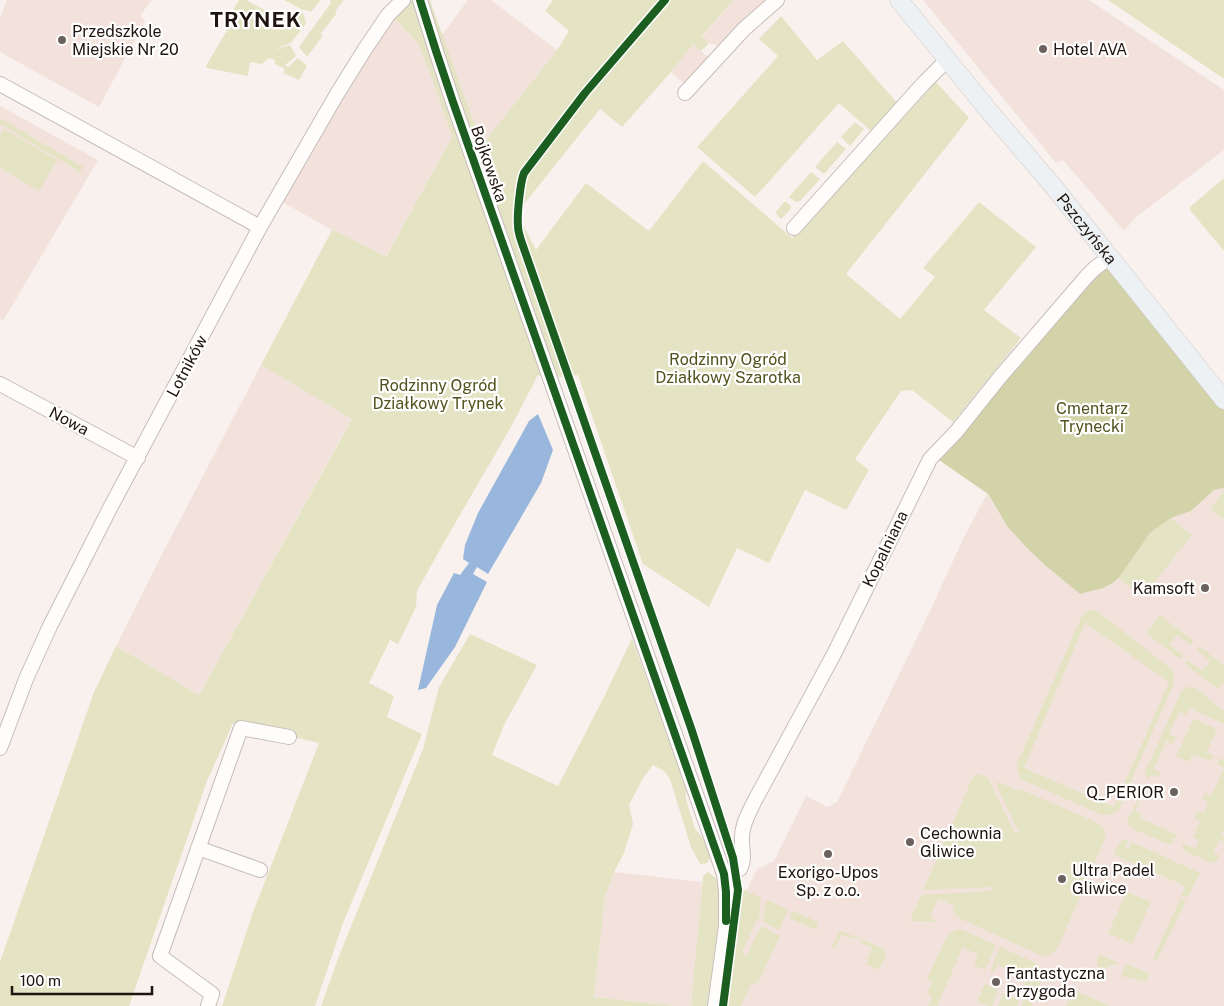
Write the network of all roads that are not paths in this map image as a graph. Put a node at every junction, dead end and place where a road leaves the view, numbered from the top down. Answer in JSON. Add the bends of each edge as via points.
{"nodes":[{"id":1,"x":403,"y":0,"type":"edge"},
{"id":2,"x":420,"y":0,"type":"edge"},
{"id":3,"x":777,"y":0,"type":"edge"},
{"id":4,"x":899,"y":0,"type":"edge"},
{"id":5,"x":947,"y":60,"type":"junction"},
{"id":6,"x":0,"y":84,"type":"edge"},
{"id":7,"x":685,"y":93,"type":"dead end"},
{"id":8,"x":260,"y":227,"type":"junction"},
{"id":9,"x":794,"y":228,"type":"dead end"},
{"id":10,"x":1110,"y":258,"type":"junction"},
{"id":11,"x":0,"y":384,"type":"edge"},
{"id":12,"x":1224,"y":400,"type":"edge"},
{"id":13,"x":138,"y":458,"type":"junction"},
{"id":14,"x":288,"y":737,"type":"dead end"},
{"id":15,"x":0,"y":748,"type":"edge"},
{"id":16,"x":198,"y":848,"type":"junction"},
{"id":17,"x":260,"y":870,"type":"dead end"},
{"id":18,"x":724,"y":874,"type":"junction"},
{"id":19,"x":208,"y":1006,"type":"edge"},
{"id":20,"x":715,"y":1006,"type":"edge"}],
"edges":[{"from":1,"to":8,"type":"street","name":"Lotników","via":[[388,15],[337,94]]},
{"from":2,"to":18,"type":"street","name":"Bojkowska"},
{"from":3,"to":7,"type":"street","via":[[744,29]]},
{"from":4,"to":5,"type":"main road","name":"Pszczyńska"},
{"from":5,"to":9,"type":"street"},
{"from":5,"to":10,"type":"main road","name":"Pszczyńska"},
{"from":6,"to":8,"type":"street"},
{"from":8,"to":13,"type":"street","name":"Lotników"},
{"from":10,"to":12,"type":"main road","name":"Pszczyńska"},
{"from":10,"to":18,"type":"street","name":"Kopalniana","via":[[1087,276],[930,459],[834,654],[747,817],[741,837],[742,866]]},
{"from":11,"to":13,"type":"street","name":"Nowa"},
{"from":13,"to":15,"type":"street","name":"Lotników","via":[[50,626]]},
{"from":14,"to":16,"type":"street","via":[[241,728]]},
{"from":16,"to":17,"type":"street"},
{"from":16,"to":19,"type":"street","via":[[160,956],[212,994]]},
{"from":18,"to":20,"type":"street","name":"Bojkowska","via":[[726,926]]}]}
